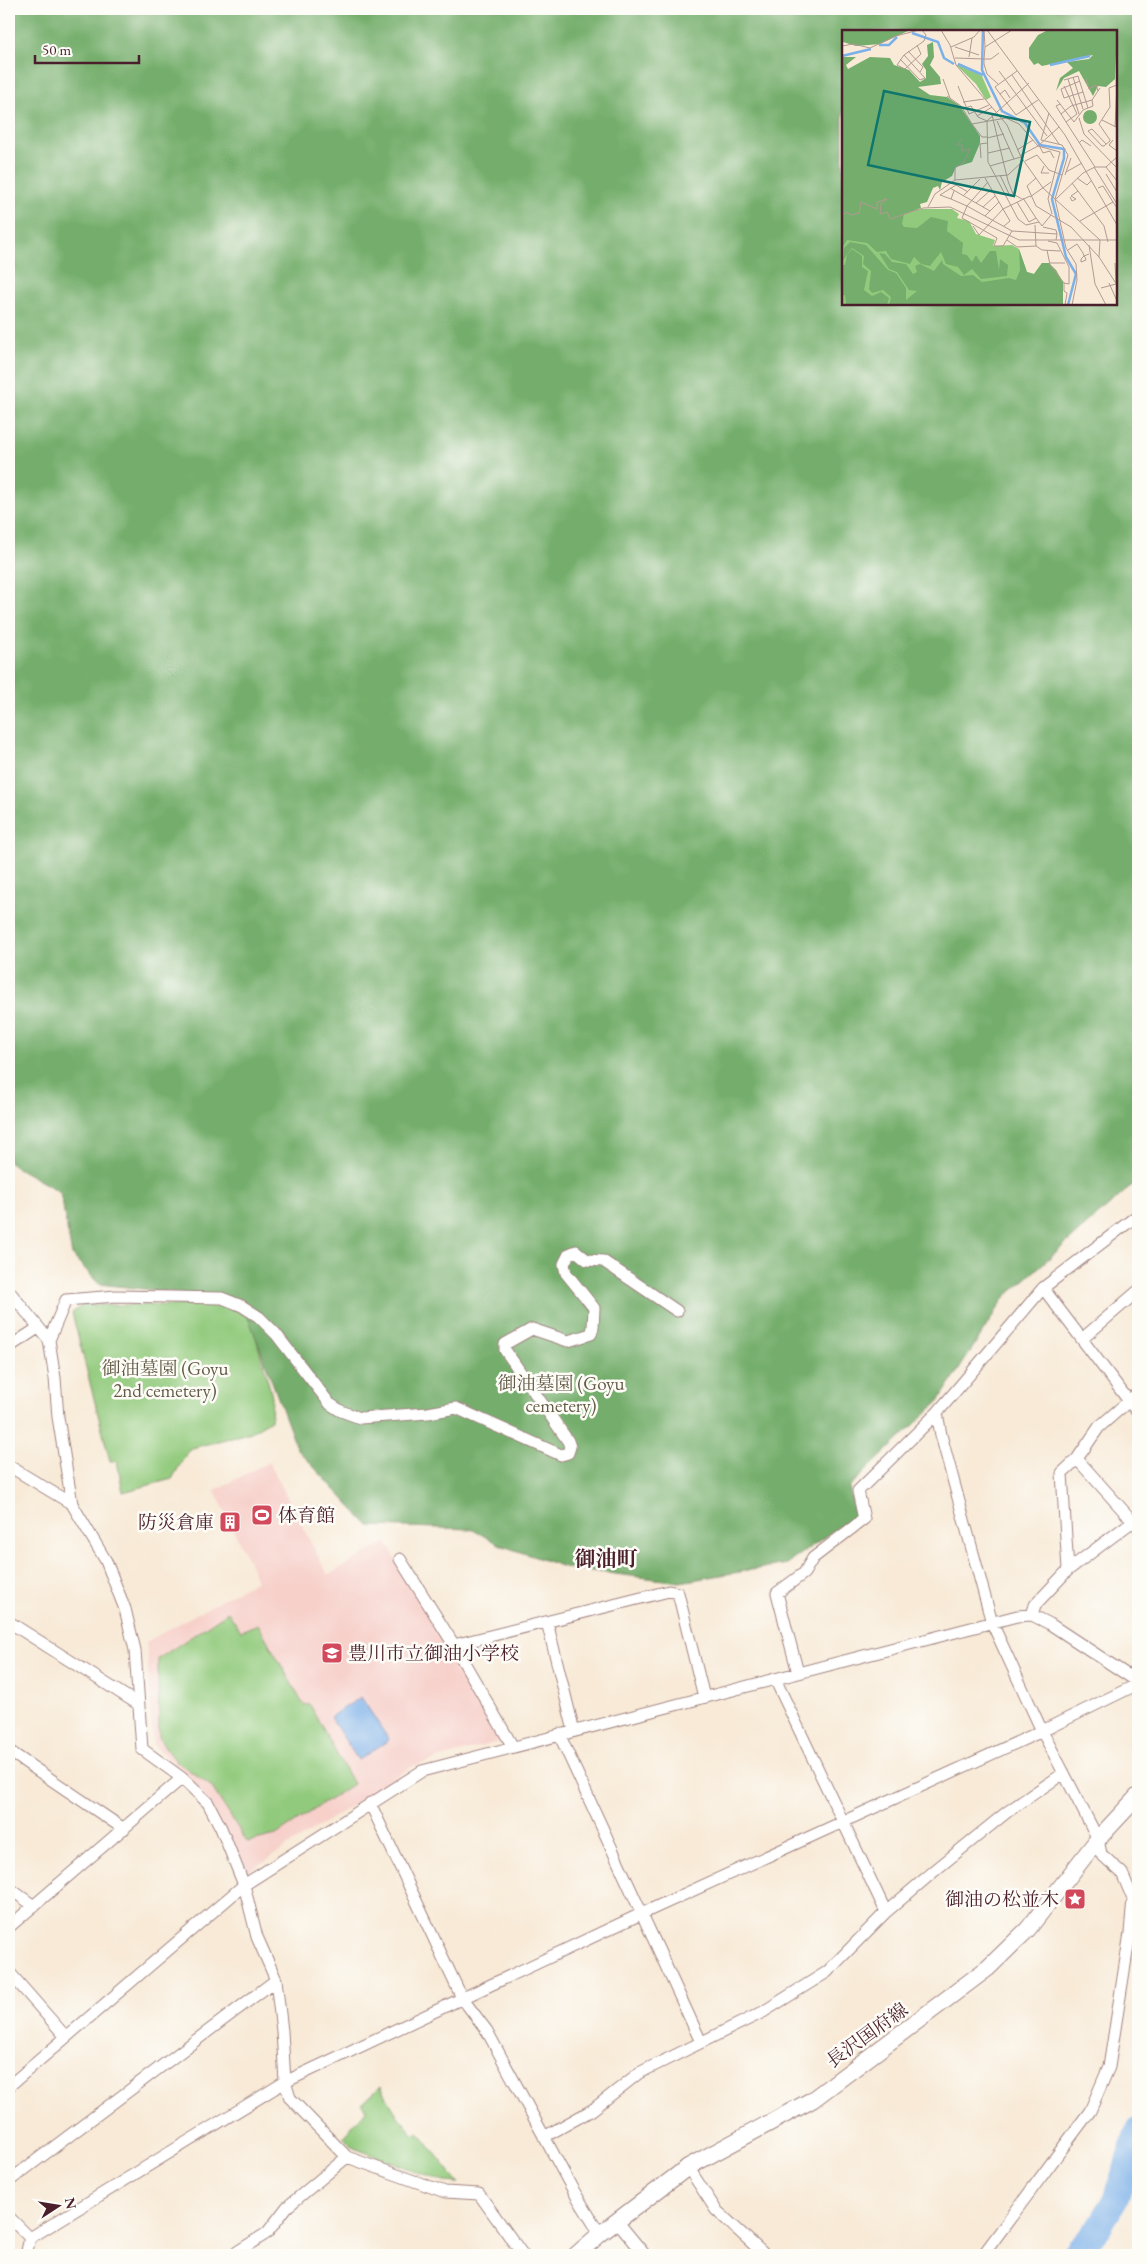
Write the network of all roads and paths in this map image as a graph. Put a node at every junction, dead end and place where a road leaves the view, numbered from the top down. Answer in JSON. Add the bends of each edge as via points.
{"nodes":[{"id":1,"x":1137,"y":1220,"type":"edge"},
{"id":2,"x":1043,"y":1288,"type":"junction"},
{"id":3,"x":9,"y":1291,"type":"edge"},
{"id":4,"x":1138,"y":1291,"type":"edge"},
{"id":5,"x":677,"y":1311,"type":"dead end"},
{"id":6,"x":38,"y":1328,"type":"junction"},
{"id":7,"x":1082,"y":1339,"type":"junction"},
{"id":8,"x":49,"y":1340,"type":"junction"},
{"id":9,"x":9,"y":1347,"type":"edge"},
{"id":10,"x":1138,"y":1393,"type":"edge"},
{"id":11,"x":1129,"y":1401,"type":"junction"},
{"id":12,"x":937,"y":1413,"type":"junction"},
{"id":13,"x":1138,"y":1413,"type":"edge"},
{"id":14,"x":1077,"y":1459,"type":"junction"},
{"id":15,"x":9,"y":1466,"type":"edge"},
{"id":16,"x":72,"y":1504,"type":"junction"},
{"id":17,"x":1135,"y":1524,"type":"edge"},
{"id":18,"x":400,"y":1559,"type":"dead end"},
{"id":19,"x":1068,"y":1570,"type":"junction"},
{"id":20,"x":1032,"y":1615,"type":"junction"},
{"id":21,"x":9,"y":1622,"type":"edge"},
{"id":22,"x":547,"y":1622,"type":"junction"},
{"id":23,"x":992,"y":1622,"type":"junction"},
{"id":24,"x":454,"y":1645,"type":"junction"},
{"id":25,"x":798,"y":1674,"type":"junction"},
{"id":26,"x":775,"y":1679,"type":"junction"},
{"id":27,"x":1138,"y":1683,"type":"edge"},
{"id":28,"x":704,"y":1697,"type":"junction"},
{"id":29,"x":138,"y":1704,"type":"junction"},
{"id":30,"x":574,"y":1731,"type":"junction"},
{"id":31,"x":1042,"y":1731,"type":"junction"},
{"id":32,"x":559,"y":1734,"type":"junction"},
{"id":33,"x":513,"y":1747,"type":"junction"},
{"id":34,"x":9,"y":1751,"type":"edge"},
{"id":35,"x":1064,"y":1773,"type":"junction"},
{"id":36,"x":182,"y":1778,"type":"junction"},
{"id":37,"x":1138,"y":1796,"type":"edge"},
{"id":38,"x":370,"y":1803,"type":"junction"},
{"id":39,"x":843,"y":1822,"type":"junction"},
{"id":40,"x":124,"y":1829,"type":"junction"},
{"id":41,"x":1098,"y":1839,"type":"junction"},
{"id":42,"x":244,"y":1884,"type":"junction"},
{"id":43,"x":9,"y":1888,"type":"edge"},
{"id":44,"x":34,"y":1906,"type":"junction"},
{"id":45,"x":886,"y":1912,"type":"junction"},
{"id":46,"x":641,"y":1914,"type":"junction"},
{"id":47,"x":9,"y":1927,"type":"edge"},
{"id":48,"x":9,"y":1972,"type":"edge"},
{"id":49,"x":276,"y":1980,"type":"junction"},
{"id":50,"x":462,"y":1998,"type":"junction"},
{"id":51,"x":66,"y":2037,"type":"junction"},
{"id":52,"x":701,"y":2042,"type":"junction"},
{"id":53,"x":286,"y":2082,"type":"junction"},
{"id":54,"x":9,"y":2086,"type":"edge"},
{"id":55,"x":544,"y":2137,"type":"junction"},
{"id":56,"x":347,"y":2157,"type":"junction"},
{"id":57,"x":688,"y":2167,"type":"junction"},
{"id":58,"x":9,"y":2181,"type":"edge"},
{"id":59,"x":9,"y":2217,"type":"edge"},
{"id":60,"x":617,"y":2221,"type":"junction"},
{"id":61,"x":600,"y":2234,"type":"junction"},
{"id":62,"x":30,"y":2238,"type":"junction"},
{"id":63,"x":237,"y":2252,"type":"dead end"},
{"id":64,"x":26,"y":2255,"type":"edge"},
{"id":65,"x":523,"y":2255,"type":"edge"},
{"id":66,"x":576,"y":2255,"type":"edge"},
{"id":67,"x":645,"y":2255,"type":"edge"},
{"id":68,"x":765,"y":2255,"type":"edge"},
{"id":69,"x":983,"y":2255,"type":"edge"}],
"edges":[{"from":1,"to":2,"type":"street"},
{"from":2,"to":7,"type":"street"},
{"from":2,"to":12,"type":"street"},
{"from":3,"to":6,"type":"street"},
{"from":4,"to":7,"type":"street"},
{"from":5,"to":8,"type":"street","via":[[603,1261],[586,1260],[576,1251],[569,1254],[564,1264],[566,1273],[594,1308],[591,1334],[568,1342],[532,1329],[505,1344],[505,1350],[568,1441],[568,1453],[561,1455],[456,1408],[360,1418],[341,1411],[330,1404],[276,1334],[242,1306],[222,1298],[116,1296],[66,1300]]},
{"from":6,"to":8,"type":"street"},
{"from":6,"to":9,"type":"street"},
{"from":7,"to":11,"type":"street"},
{"from":8,"to":16,"type":"street"},
{"from":10,"to":11,"type":"street"},
{"from":11,"to":13,"type":"street"},
{"from":11,"to":14,"type":"street","via":[[1099,1427]]},
{"from":12,"to":23,"type":"street"},
{"from":12,"to":25,"type":"street","via":[[858,1490],[864,1519],[813,1558],[804,1573],[777,1593]]},
{"from":14,"to":17,"type":"street"},
{"from":14,"to":19,"type":"street","via":[[1062,1473]]},
{"from":15,"to":16,"type":"street"},
{"from":16,"to":29,"type":"street","via":[[106,1562],[125,1609],[135,1650]]},
{"from":17,"to":19,"type":"street"},
{"from":18,"to":24,"type":"street"},
{"from":19,"to":20,"type":"street","via":[[1035,1605]]},
{"from":20,"to":23,"type":"street"},
{"from":20,"to":27,"type":"street"},
{"from":21,"to":29,"type":"street"},
{"from":22,"to":24,"type":"street"},
{"from":22,"to":28,"type":"street","via":[[669,1591],[678,1593]]},
{"from":22,"to":30,"type":"street"},
{"from":23,"to":25,"type":"street"},
{"from":23,"to":31,"type":"street"},
{"from":24,"to":33,"type":"street"},
{"from":25,"to":26,"type":"street"},
{"from":26,"to":28,"type":"street"},
{"from":26,"to":39,"type":"street"},
{"from":27,"to":31,"type":"street"},
{"from":28,"to":30,"type":"street"},
{"from":29,"to":36,"type":"street","via":[[142,1749]]},
{"from":30,"to":32,"type":"street"},
{"from":31,"to":35,"type":"street"},
{"from":31,"to":39,"type":"street"},
{"from":32,"to":33,"type":"street"},
{"from":32,"to":46,"type":"street"},
{"from":33,"to":38,"type":"street","via":[[422,1771]]},
{"from":34,"to":40,"type":"street"},
{"from":35,"to":41,"type":"street"},
{"from":35,"to":45,"type":"street","via":[[1007,1812]]},
{"from":36,"to":40,"type":"street"},
{"from":36,"to":42,"type":"street","via":[[208,1803]]},
{"from":37,"to":41,"type":"main road","name":"長沢国府線"},
{"from":38,"to":42,"type":"street"},
{"from":38,"to":50,"type":"street"},
{"from":39,"to":45,"type":"street"},
{"from":39,"to":46,"type":"street"},
{"from":40,"to":44,"type":"street"},
{"from":41,"to":57,"type":"main road","name":"長沢国府線","via":[[1028,1929],[988,1968],[812,2100]]},
{"from":41,"to":69,"type":"street","via":[[1101,1854],[1122,1873],[1132,1899],[1110,2067],[1090,2111]]},
{"from":42,"to":49,"type":"street","via":[[257,1937]]},
{"from":42,"to":51,"type":"street"},
{"from":43,"to":44,"type":"street"},
{"from":44,"to":47,"type":"street"},
{"from":45,"to":52,"type":"street","via":[[827,1972],[763,2012]]},
{"from":46,"to":50,"type":"street"},
{"from":46,"to":52,"type":"street"},
{"from":48,"to":51,"type":"street"},
{"from":49,"to":53,"type":"street"},
{"from":49,"to":58,"type":"street"},
{"from":50,"to":53,"type":"street"},
{"from":50,"to":55,"type":"street","via":[[487,2031]]},
{"from":51,"to":54,"type":"street"},
{"from":52,"to":55,"type":"street","via":[[639,2073],[592,2110]]},
{"from":53,"to":56,"type":"street","via":[[290,2098]]},
{"from":53,"to":62,"type":"street"},
{"from":55,"to":61,"type":"street"},
{"from":56,"to":63,"type":"street","via":[[287,2207],[267,2233]]},
{"from":56,"to":65,"type":"street","via":[[445,2192],[479,2194]]},
{"from":57,"to":60,"type":"main road","name":"長沢国府線"},
{"from":57,"to":68,"type":"street","via":[[716,2210]]},
{"from":59,"to":62,"type":"street"},
{"from":60,"to":61,"type":"main road","name":"長沢国府線"},
{"from":60,"to":67,"type":"street"},
{"from":61,"to":66,"type":"main road","name":"長沢国府線"},
{"from":62,"to":64,"type":"street"}]}
